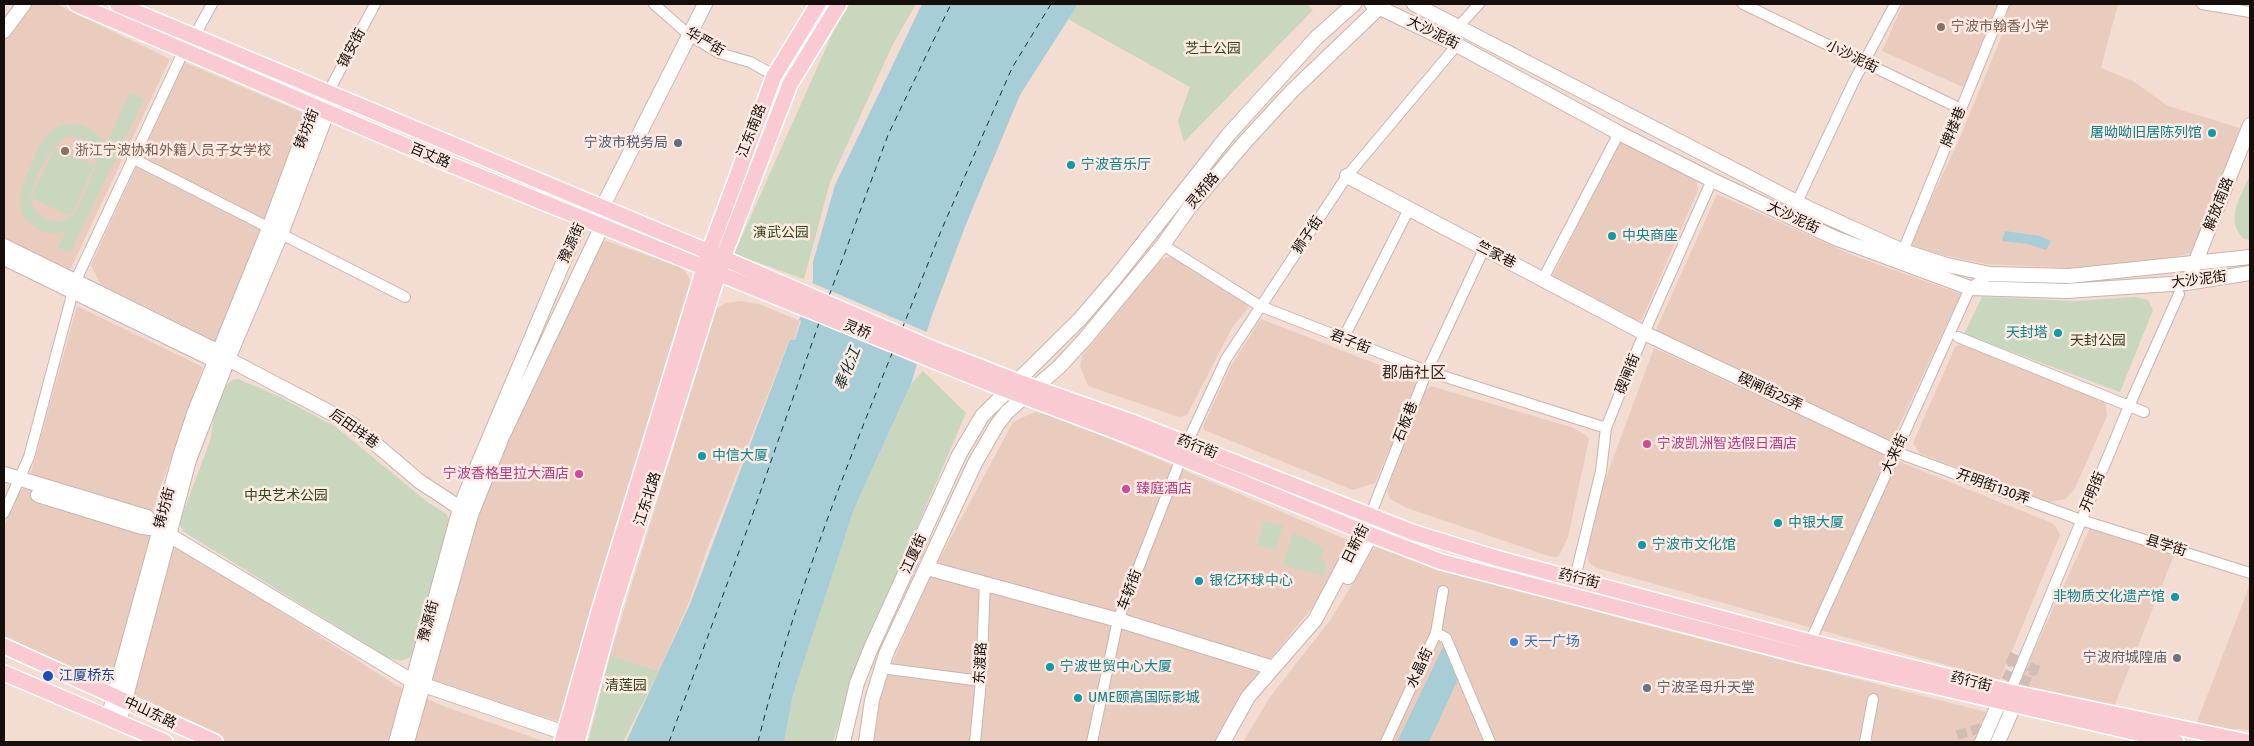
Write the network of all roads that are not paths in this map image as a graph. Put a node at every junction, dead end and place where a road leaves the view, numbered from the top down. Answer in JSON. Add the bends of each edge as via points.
{"nodes":[{"id":1,"x":24,"y":4,"type":"edge"},
{"id":2,"x":76,"y":4,"type":"edge"},
{"id":3,"x":117,"y":4,"type":"edge"},
{"id":4,"x":212,"y":4,"type":"edge"},
{"id":5,"x":375,"y":4,"type":"edge"},
{"id":6,"x":654,"y":4,"type":"edge"},
{"id":7,"x":705,"y":4,"type":"edge"},
{"id":8,"x":818,"y":4,"type":"edge"},
{"id":9,"x":839,"y":4,"type":"edge"},
{"id":10,"x":1354,"y":4,"type":"edge"},
{"id":11,"x":1414,"y":4,"type":"edge"},
{"id":12,"x":1479,"y":4,"type":"edge"},
{"id":13,"x":1743,"y":4,"type":"edge"},
{"id":14,"x":1895,"y":4,"type":"edge"},
{"id":15,"x":2004,"y":4,"type":"edge"},
{"id":16,"x":2202,"y":4,"type":"edge"},
{"id":17,"x":1378,"y":5,"type":"edge"},
{"id":18,"x":2250,"y":12,"type":"edge"},
{"id":19,"x":1458,"y":26,"type":"junction"},
{"id":20,"x":4,"y":31,"type":"edge"},
{"id":21,"x":195,"y":35,"type":"junction"},
{"id":22,"x":689,"y":35,"type":"junction"},
{"id":23,"x":1457,"y":45,"type":"junction"},
{"id":24,"x":184,"y":50,"type":"junction"},
{"id":25,"x":1863,"y":62,"type":"junction"},
{"id":26,"x":774,"y":76,"type":"junction"},
{"id":27,"x":790,"y":84,"type":"junction"},
{"id":28,"x":329,"y":91,"type":"junction"},
{"id":29,"x":1961,"y":109,"type":"junction"},
{"id":30,"x":321,"y":110,"type":"junction"},
{"id":31,"x":2250,"y":125,"type":"edge"},
{"id":32,"x":1619,"y":133,"type":"junction"},
{"id":33,"x":132,"y":158,"type":"junction"},
{"id":34,"x":1347,"y":176,"type":"junction"},
{"id":35,"x":1712,"y":180,"type":"junction"},
{"id":36,"x":1797,"y":202,"type":"junction"},
{"id":37,"x":602,"y":208,"type":"junction"},
{"id":38,"x":1409,"y":209,"type":"junction"},
{"id":39,"x":582,"y":218,"type":"junction"},
{"id":40,"x":602,"y":226,"type":"junction"},
{"id":41,"x":275,"y":232,"type":"junction"},
{"id":42,"x":1163,"y":245,"type":"junction"},
{"id":43,"x":4,"y":246,"type":"edge"},
{"id":44,"x":1484,"y":249,"type":"junction"},
{"id":45,"x":1903,"y":251,"type":"junction"},
{"id":46,"x":716,"y":255,"type":"junction"},
{"id":47,"x":2250,"y":257,"type":"edge"},
{"id":48,"x":4,"y":258,"type":"edge"},
{"id":49,"x":2195,"y":264,"type":"junction"},
{"id":50,"x":711,"y":270,"type":"junction"},
{"id":51,"x":2250,"y":273,"type":"edge"},
{"id":52,"x":1990,"y":274,"type":"junction"},
{"id":53,"x":1543,"y":279,"type":"junction"},
{"id":54,"x":74,"y":285,"type":"junction"},
{"id":55,"x":1970,"y":288,"type":"junction"},
{"id":56,"x":2182,"y":288,"type":"junction"},
{"id":57,"x":791,"y":295,"type":"junction"},
{"id":58,"x":405,"y":297,"type":"dead end"},
{"id":59,"x":1260,"y":306,"type":"junction"},
{"id":60,"x":1644,"y":333,"type":"junction"},
{"id":61,"x":1958,"y":337,"type":"dead end"},
{"id":62,"x":1343,"y":340,"type":"junction"},
{"id":63,"x":930,"y":353,"type":"joint"},
{"id":64,"x":220,"y":357,"type":"junction"},
{"id":65,"x":1427,"y":371,"type":"junction"},
{"id":66,"x":1011,"y":386,"type":"junction"},
{"id":67,"x":1030,"y":392,"type":"junction"},
{"id":68,"x":2129,"y":406,"type":"junction"},
{"id":69,"x":2144,"y":412,"type":"dead end"},
{"id":70,"x":1606,"y":428,"type":"junction"},
{"id":71,"x":1184,"y":450,"type":"junction"},
{"id":72,"x":1900,"y":453,"type":"junction"},
{"id":73,"x":4,"y":474,"type":"edge"},
{"id":74,"x":12,"y":484,"type":"edge"},
{"id":75,"x":466,"y":512,"type":"junction"},
{"id":76,"x":4,"y":513,"type":"edge"},
{"id":77,"x":1370,"y":516,"type":"junction"},
{"id":78,"x":2081,"y":520,"type":"junction"},
{"id":79,"x":164,"y":531,"type":"junction"},
{"id":80,"x":1366,"y":533,"type":"junction"},
{"id":81,"x":927,"y":568,"type":"junction"},
{"id":82,"x":2250,"y":573,"type":"edge"},
{"id":83,"x":1575,"y":578,"type":"junction"},
{"id":84,"x":985,"y":583,"type":"junction"},
{"id":85,"x":1443,"y":591,"type":"dead end"},
{"id":86,"x":1118,"y":620,"type":"junction"},
{"id":87,"x":1436,"y":632,"type":"junction"},
{"id":88,"x":1810,"y":642,"type":"junction"},
{"id":89,"x":4,"y":646,"type":"edge"},
{"id":90,"x":881,"y":668,"type":"junction"},
{"id":91,"x":1273,"y":668,"type":"junction"},
{"id":92,"x":4,"y":672,"type":"edge"},
{"id":93,"x":981,"y":681,"type":"junction"},
{"id":94,"x":418,"y":684,"type":"junction"},
{"id":95,"x":120,"y":699,"type":"junction"},
{"id":96,"x":1873,"y":699,"type":"dead end"},
{"id":97,"x":2008,"y":700,"type":"junction"},
{"id":98,"x":114,"y":720,"type":"junction"},
{"id":99,"x":563,"y":738,"type":"edge"},
{"id":100,"x":165,"y":742,"type":"edge"},
{"id":101,"x":215,"y":742,"type":"edge"},
{"id":102,"x":396,"y":742,"type":"edge"},
{"id":103,"x":407,"y":742,"type":"edge"},
{"id":104,"x":577,"y":742,"type":"edge"},
{"id":105,"x":843,"y":742,"type":"edge"},
{"id":106,"x":866,"y":742,"type":"edge"},
{"id":107,"x":975,"y":742,"type":"edge"},
{"id":108,"x":1092,"y":742,"type":"edge"},
{"id":109,"x":1223,"y":742,"type":"edge"},
{"id":110,"x":1233,"y":742,"type":"edge"},
{"id":111,"x":1386,"y":742,"type":"edge"},
{"id":112,"x":1490,"y":742,"type":"edge"},
{"id":113,"x":1865,"y":742,"type":"edge"},
{"id":114,"x":1982,"y":742,"type":"edge"},
{"id":115,"x":1998,"y":742,"type":"edge"},
{"id":116,"x":2176,"y":742,"type":"edge"},
{"id":117,"x":2248,"y":742,"type":"edge"}],
"edges":[{"from":1,"to":20,"type":"street"},
{"from":2,"to":24,"type":"main road","name":"百丈路"},
{"from":3,"to":21,"type":"main road","name":"百丈路"},
{"from":4,"to":21,"type":"street"},
{"from":5,"to":28,"type":"street","name":"镇安街"},
{"from":6,"to":22,"type":"street","name":"华严街"},
{"from":7,"to":22,"type":"street"},
{"from":8,"to":26,"type":"main road","name":"江东南路"},
{"from":9,"to":27,"type":"main road","name":"江东南路"},
{"from":10,"to":66,"type":"street","name":"灵桥路","via":[[1316,38],[1229,134],[1080,319]]},
{"from":11,"to":19,"type":"street","name":"大沙泥街"},
{"from":12,"to":19,"type":"street"},
{"from":13,"to":25,"type":"street","name":"小沙泥街"},
{"from":14,"to":25,"type":"street"},
{"from":15,"to":29,"type":"street","name":"牌楼巷"},
{"from":16,"to":18,"type":"street"},
{"from":17,"to":23,"type":"street","name":"大沙泥街"},
{"from":17,"to":42,"type":"street","name":"灵桥路","via":[[1245,142],[1189,208]]},
{"from":19,"to":36,"type":"street","name":"大沙泥街"},
{"from":21,"to":24,"type":"street"},
{"from":21,"to":28,"type":"main road","name":"百丈路"},
{"from":22,"to":26,"type":"street","name":"华严街","via":[[719,53],[750,62]]},
{"from":22,"to":37,"type":"street"},
{"from":23,"to":32,"type":"street","name":"大沙泥街"},
{"from":23,"to":34,"type":"street","name":"狮子街"},
{"from":24,"to":30,"type":"main road","name":"百丈路"},
{"from":24,"to":33,"type":"street"},
{"from":25,"to":29,"type":"street","name":"小沙泥街"},
{"from":25,"to":36,"type":"street"},
{"from":26,"to":27,"type":"street","name":"华严街"},
{"from":26,"to":46,"type":"main road","name":"江东南路"},
{"from":27,"to":46,"type":"main road","name":"江东南路"},
{"from":28,"to":30,"type":"street","name":"铸坊街"},
{"from":28,"to":37,"type":"main road","name":"百丈路"},
{"from":29,"to":45,"type":"street","name":"牌楼巷"},
{"from":30,"to":39,"type":"main road","name":"百丈路"},
{"from":30,"to":41,"type":"street","name":"铸坊街"},
{"from":31,"to":49,"type":"street","name":"解放南路"},
{"from":32,"to":35,"type":"street","name":"大沙泥街"},
{"from":32,"to":53,"type":"street"},
{"from":33,"to":41,"type":"street"},
{"from":33,"to":54,"type":"street"},
{"from":34,"to":38,"type":"street","name":"竺家巷"},
{"from":34,"to":59,"type":"street","name":"狮子街"},
{"from":35,"to":55,"type":"street","name":"大沙泥街","via":[[1835,238]]},
{"from":35,"to":60,"type":"street","name":"碶闸街"},
{"from":36,"to":45,"type":"street","name":"大沙泥街"},
{"from":37,"to":39,"type":"street","name":"豫源街"},
{"from":37,"to":40,"type":"street","name":"豫源街"},
{"from":37,"to":46,"type":"main road","name":"百丈路"},
{"from":38,"to":44,"type":"street","name":"竺家巷"},
{"from":38,"to":62,"type":"street"},
{"from":39,"to":40,"type":"main road","name":"百丈路"},
{"from":39,"to":75,"type":"street","name":"豫源街"},
{"from":40,"to":50,"type":"main road","name":"百丈路"},
{"from":40,"to":75,"type":"street","name":"豫源街"},
{"from":41,"to":58,"type":"street"},
{"from":41,"to":64,"type":"street","name":"铸坊街"},
{"from":42,"to":59,"type":"street","name":"君子街"},
{"from":42,"to":67,"type":"street","name":"灵桥路","via":[[1059,367]]},
{"from":43,"to":54,"type":"street","name":"后田垟巷"},
{"from":44,"to":53,"type":"street","name":"竺家巷"},
{"from":44,"to":65,"type":"street","name":"石板巷"},
{"from":45,"to":52,"type":"street","name":"大沙泥街"},
{"from":46,"to":50,"type":"main road","name":"江东北路"},
{"from":46,"to":57,"type":"main road","name":"百丈路"},
{"from":47,"to":49,"type":"street","name":"大沙泥街"},
{"from":48,"to":54,"type":"street","name":"后田垟巷"},
{"from":49,"to":52,"type":"street","name":"大沙泥街","via":[[2069,276]]},
{"from":49,"to":56,"type":"street","name":"解放南路"},
{"from":50,"to":57,"type":"main road","name":"百丈路"},
{"from":50,"to":99,"type":"main road","name":"江东北路","via":[[603,598]]},
{"from":50,"to":104,"type":"main road","name":"江东北路"},
{"from":51,"to":56,"type":"street","name":"大沙泥街"},
{"from":52,"to":55,"type":"street"},
{"from":53,"to":60,"type":"street","name":"竺家巷"},
{"from":54,"to":64,"type":"street","name":"后田垟巷"},
{"from":54,"to":74,"type":"street","via":[[29,457]]},
{"from":55,"to":56,"type":"street","name":"大沙泥街","via":[[2066,291]]},
{"from":55,"to":72,"type":"street","name":"大来街"},
{"from":56,"to":68,"type":"street","name":"开明街"},
{"from":57,"to":63,"type":"main road","name":"灵桥"},
{"from":59,"to":62,"type":"street","name":"君子街"},
{"from":59,"to":71,"type":"street","name":"狮子街","via":[[1226,359]]},
{"from":60,"to":70,"type":"street","name":"碶闸街"},
{"from":60,"to":72,"type":"street","name":"碶闸街25弄"},
{"from":61,"to":68,"type":"street"},
{"from":62,"to":65,"type":"street","name":"君子街"},
{"from":63,"to":66,"type":"main road","name":"药行街"},
{"from":64,"to":75,"type":"street","name":"后田垟巷","via":[[352,424],[419,481]]},
{"from":64,"to":79,"type":"street","name":"铸坊街"},
{"from":65,"to":70,"type":"street","name":"君子街"},
{"from":65,"to":77,"type":"street","name":"石板巷"},
{"from":66,"to":67,"type":"main road","name":"药行街"},
{"from":66,"to":105,"type":"street","name":"江厦街","via":[[982,416],[959,455],[865,663]]},
{"from":67,"to":71,"type":"main road","name":"药行街"},
{"from":67,"to":81,"type":"street","name":"江厦街","via":[[1007,412],[989,437]]},
{"from":68,"to":69,"type":"street"},
{"from":68,"to":78,"type":"street","name":"开明街"},
{"from":70,"to":83,"type":"street","name":"碶闸街","via":[[1601,471]]},
{"from":71,"to":77,"type":"main road","name":"药行街"},
{"from":71,"to":80,"type":"main road","name":"药行街"},
{"from":71,"to":86,"type":"street","name":"车轿街"},
{"from":72,"to":78,"type":"street","name":"开明街130弄"},
{"from":72,"to":88,"type":"street","name":"大来街"},
{"from":73,"to":74,"type":"street"},
{"from":74,"to":76,"type":"street"},
{"from":74,"to":79,"type":"street","via":[[142,527]]},
{"from":75,"to":94,"type":"street","name":"豫源街"},
{"from":77,"to":80,"type":"street","name":"日新街"},
{"from":77,"to":83,"type":"main road","name":"药行街","via":[[1450,545]]},
{"from":78,"to":82,"type":"street","name":"县学街"},
{"from":78,"to":97,"type":"street","name":"开明街"},
{"from":79,"to":94,"type":"street"},
{"from":79,"to":95,"type":"street","name":"铸坊街"},
{"from":80,"to":91,"type":"street","name":"日新街","via":[[1315,620]]},
{"from":80,"to":97,"type":"main road","name":"药行街","via":[[1490,576],[1804,656]]},
{"from":80,"to":110,"type":"street","name":"日新街","via":[[1323,624],[1258,700]]},
{"from":81,"to":84,"type":"street"},
{"from":81,"to":90,"type":"street","name":"江厦街"},
{"from":83,"to":88,"type":"main road","name":"药行街"},
{"from":84,"to":86,"type":"street"},
{"from":84,"to":93,"type":"street","name":"东渡路"},
{"from":85,"to":87,"type":"street","name":"水晶街"},
{"from":86,"to":91,"type":"street"},
{"from":86,"to":108,"type":"street","name":"车轿街"},
{"from":87,"to":111,"type":"street","name":"水晶街"},
{"from":87,"to":112,"type":"street","via":[[1446,638]]},
{"from":88,"to":97,"type":"main road","name":"药行街"},
{"from":89,"to":95,"type":"main road","name":"中山东路"},
{"from":90,"to":93,"type":"street"},
{"from":90,"to":106,"type":"street","name":"江厦街"},
{"from":91,"to":109,"type":"street","name":"日新街","via":[[1248,697]]},
{"from":92,"to":98,"type":"main road","name":"中山东路"},
{"from":93,"to":107,"type":"street","name":"东渡路"},
{"from":94,"to":99,"type":"street"},
{"from":94,"to":102,"type":"street","name":"豫源街"},
{"from":94,"to":103,"type":"street","name":"豫源街"},
{"from":95,"to":98,"type":"street","name":"铸坊街"},
{"from":95,"to":101,"type":"main road","name":"中山东路"},
{"from":96,"to":113,"type":"street"},
{"from":97,"to":114,"type":"street","name":"开明街"},
{"from":97,"to":115,"type":"street","name":"开明街"},
{"from":97,"to":116,"type":"main road","name":"药行街"},
{"from":97,"to":117,"type":"main road","name":"药行街"},
{"from":98,"to":100,"type":"main road","name":"中山东路"}]}
